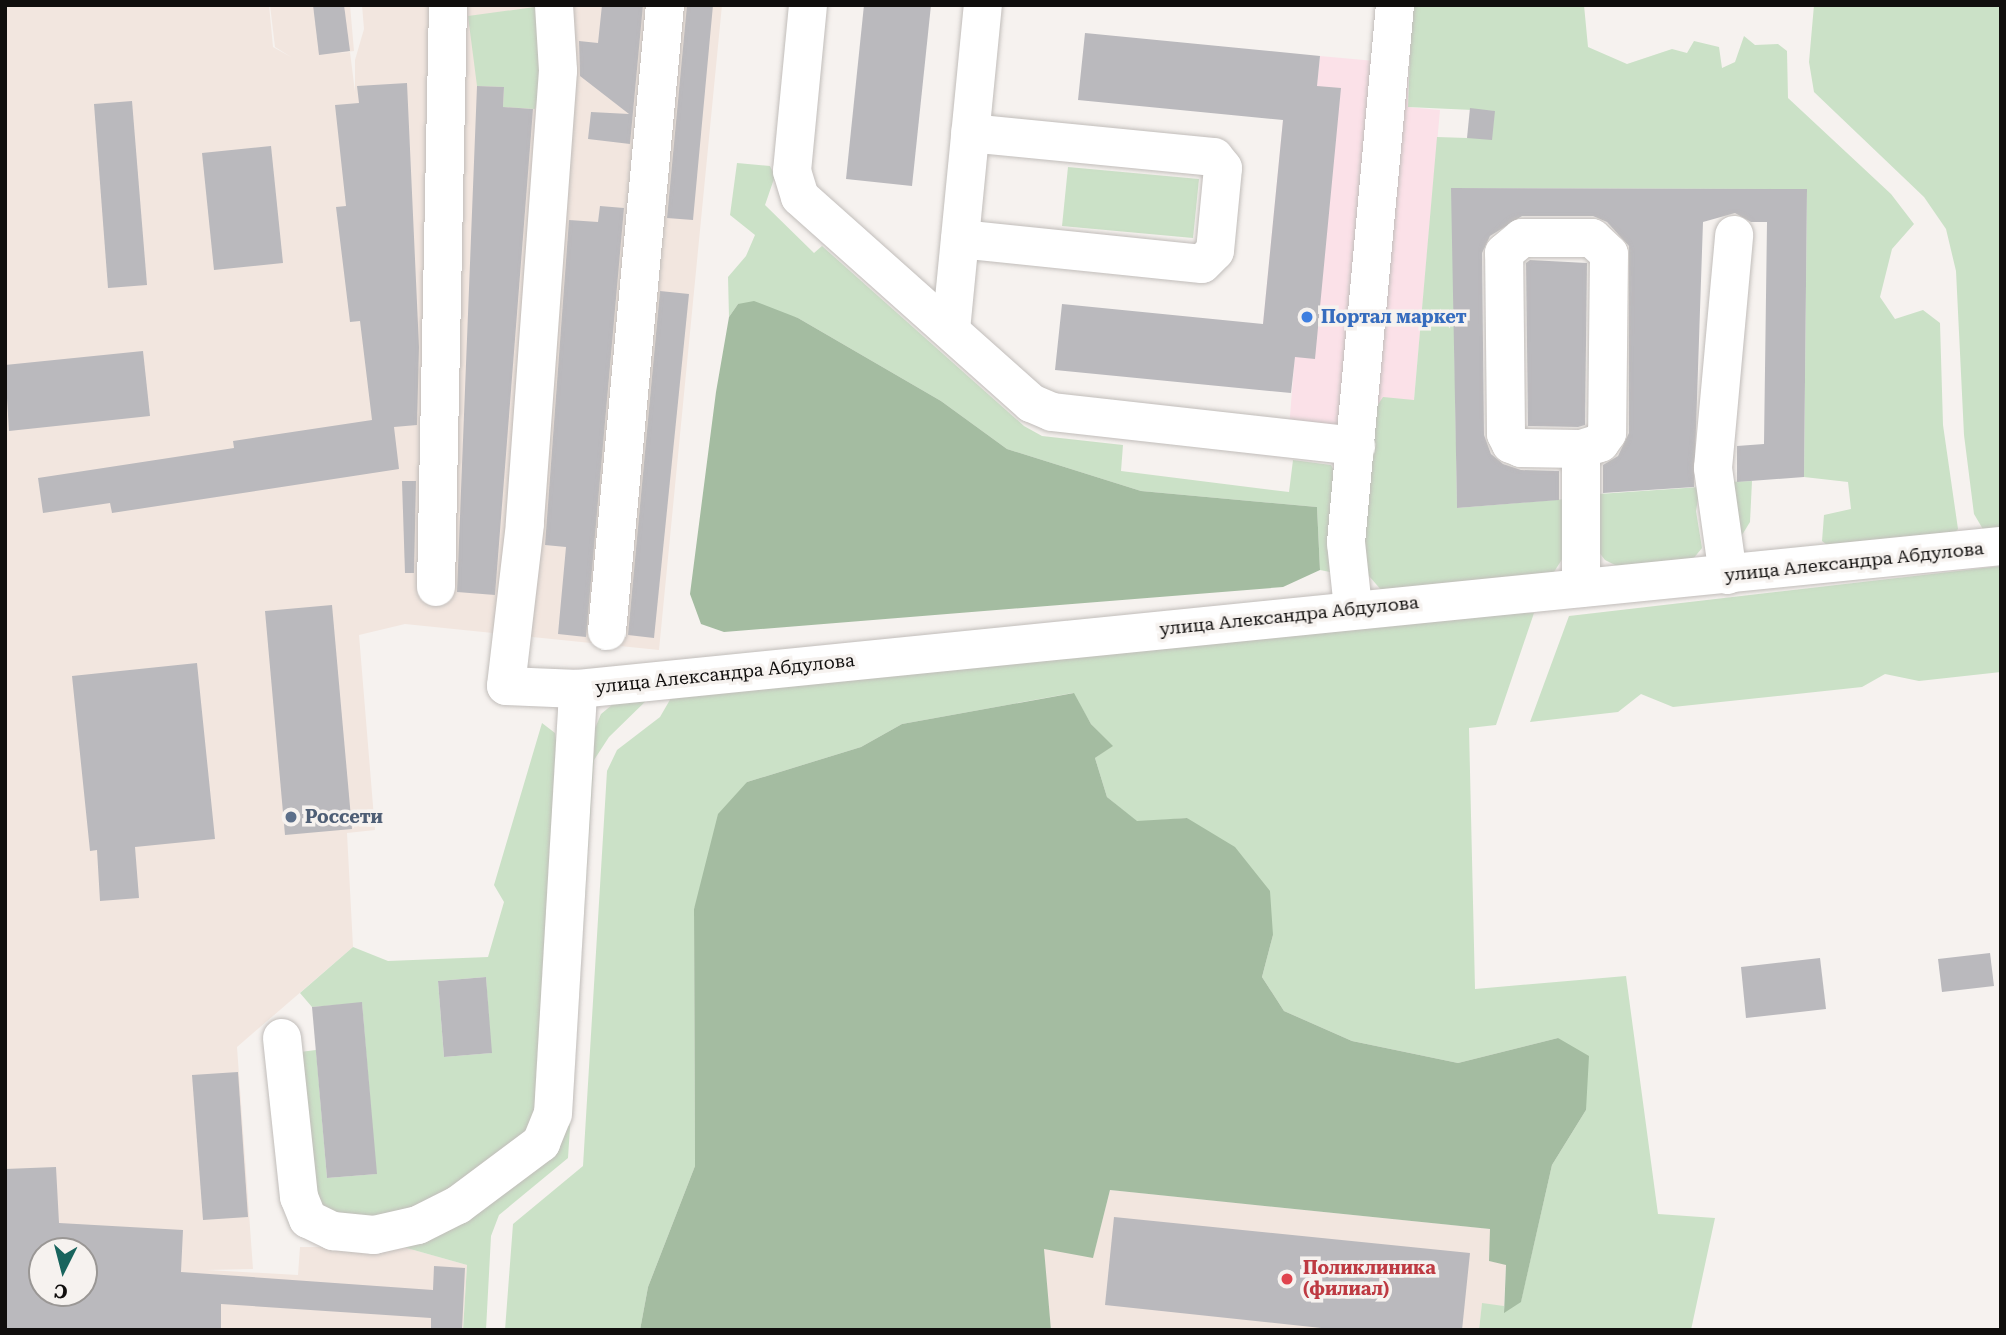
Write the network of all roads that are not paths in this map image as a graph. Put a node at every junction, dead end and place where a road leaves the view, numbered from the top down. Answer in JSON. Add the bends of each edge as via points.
{"nodes":[{"id":1,"x":448,"y":5,"type":"edge"},
{"id":2,"x":554,"y":5,"type":"edge"},
{"id":3,"x":665,"y":5,"type":"edge"},
{"id":4,"x":808,"y":5,"type":"edge"},
{"id":5,"x":984,"y":5,"type":"edge"},
{"id":6,"x":1395,"y":5,"type":"edge"},
{"id":7,"x":971,"y":133,"type":"junction"},
{"id":8,"x":1734,"y":235,"type":"dead end"},
{"id":9,"x":960,"y":239,"type":"junction"},
{"id":10,"x":951,"y":330,"type":"junction"},
{"id":11,"x":1356,"y":446,"type":"junction"},
{"id":12,"x":1581,"y":449,"type":"junction"},
{"id":13,"x":2001,"y":546,"type":"edge"},
{"id":14,"x":1728,"y":575,"type":"junction"},
{"id":15,"x":436,"y":587,"type":"dead end"},
{"id":16,"x":1581,"y":588,"type":"junction"},
{"id":17,"x":1353,"y":608,"type":"junction"},
{"id":18,"x":607,"y":631,"type":"dead end"},
{"id":19,"x":578,"y":689,"type":"junction"},
{"id":20,"x":282,"y":1038,"type":"dead end"}],
"edges":[{"from":1,"to":15,"type":"street"},
{"from":2,"to":19,"type":"street","name":"улица Александра Абдулова","via":[[557,84],[525,524],[506,686]]},
{"from":3,"to":18,"type":"street"},
{"from":4,"to":10,"type":"street","via":[[793,171],[800,197]]},
{"from":5,"to":7,"type":"street"},
{"from":6,"to":11,"type":"street"},
{"from":7,"to":9,"type":"street"},
{"from":7,"to":9,"type":"street","via":[[1214,157],[1223,169],[1215,251],[1202,264]]},
{"from":8,"to":14,"type":"street","via":[[1713,468]]},
{"from":9,"to":10,"type":"street"},
{"from":10,"to":11,"type":"street","via":[[1031,403],[1052,412]]},
{"from":11,"to":17,"type":"street","via":[[1346,569]]},
{"from":12,"to":12,"type":"street","via":[[1600,443],[1607,433],[1609,254],[1592,238],[1522,238],[1504,253],[1506,434],[1511,444],[1521,447]]},
{"from":12,"to":16,"type":"street"},
{"from":13,"to":14,"type":"street","name":"улица Александра Абдулова"},
{"from":14,"to":16,"type":"street","name":"улица Александра Абдулова"},
{"from":16,"to":17,"type":"street","name":"улица Александра Абдулова"},
{"from":17,"to":19,"type":"street","name":"улица Александра Абдулова"},
{"from":19,"to":20,"type":"street","via":[[553,1114],[541,1143],[458,1206],[418,1224],[374,1235],[333,1231],[308,1219],[299,1198]]}]}
